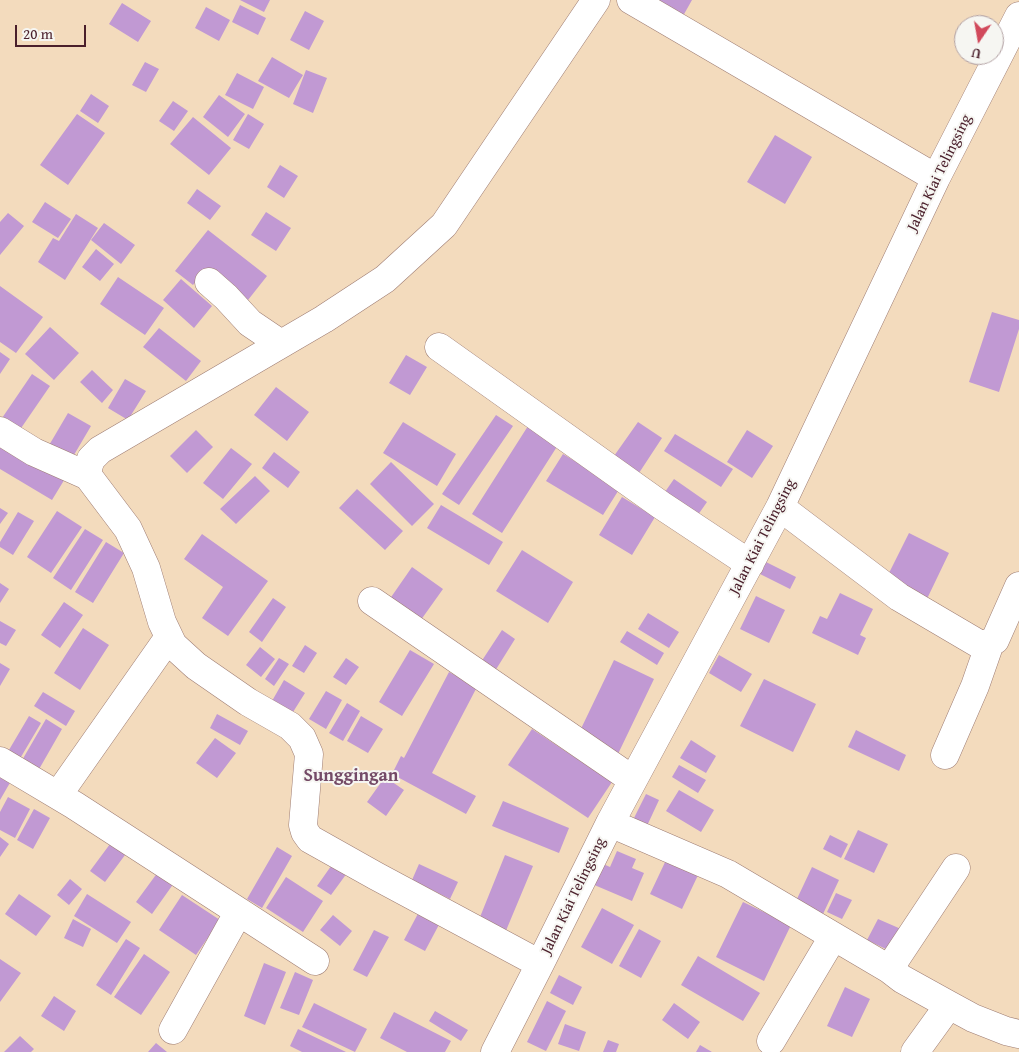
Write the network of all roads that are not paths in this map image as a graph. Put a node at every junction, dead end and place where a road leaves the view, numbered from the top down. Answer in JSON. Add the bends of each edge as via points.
{"nodes":[{"id":1,"x":596,"y":0,"type":"edge"},
{"id":2,"x":632,"y":0,"type":"edge"},
{"id":3,"x":1019,"y":16,"type":"edge"},
{"id":4,"x":936,"y":178,"type":"junction"},
{"id":5,"x":208,"y":282,"type":"dead end"},
{"id":6,"x":281,"y":344,"type":"junction"},
{"id":7,"x":439,"y":347,"type":"dead end"},
{"id":8,"x":0,"y":432,"type":"edge"},
{"id":9,"x":88,"y":476,"type":"junction"},
{"id":10,"x":780,"y":507,"type":"junction"},
{"id":11,"x":750,"y":564,"type":"junction"},
{"id":12,"x":1019,"y":586,"type":"edge"},
{"id":13,"x":372,"y":601,"type":"dead end"},
{"id":14,"x":169,"y":637,"type":"junction"},
{"id":15,"x":990,"y":643,"type":"junction"},
{"id":16,"x":945,"y":754,"type":"dead end"},
{"id":17,"x":0,"y":761,"type":"edge"},
{"id":18,"x":633,"y":780,"type":"junction"},
{"id":19,"x":58,"y":795,"type":"junction"},
{"id":20,"x":610,"y":822,"type":"junction"},
{"id":21,"x":956,"y":868,"type":"dead end"},
{"id":22,"x":238,"y":913,"type":"junction"},
{"id":23,"x":833,"y":937,"type":"junction"},
{"id":24,"x":314,"y":961,"type":"dead end"},
{"id":25,"x":540,"y":964,"type":"junction"},
{"id":26,"x":889,"y":969,"type":"junction"},
{"id":27,"x":949,"y":1005,"type":"junction"},
{"id":28,"x":172,"y":1030,"type":"dead end"},
{"id":29,"x":1019,"y":1034,"type":"edge"},
{"id":30,"x":771,"y":1041,"type":"dead end"},
{"id":31,"x":494,"y":1052,"type":"edge"},
{"id":32,"x":915,"y":1052,"type":"edge"}],
"edges":[{"from":1,"to":6,"type":"street","via":[[444,225],[385,279]]},
{"from":2,"to":4,"type":"street"},
{"from":3,"to":4,"type":"street","name":"Jalan Kiai Telingsing"},
{"from":4,"to":10,"type":"street","name":"Jalan Kiai Telingsing"},
{"from":5,"to":6,"type":"street","via":[[250,323]]},
{"from":6,"to":9,"type":"street","via":[[100,450],[91,459]]},
{"from":7,"to":11,"type":"street","via":[[661,505]]},
{"from":8,"to":9,"type":"street","via":[[34,452]]},
{"from":9,"to":14,"type":"street","via":[[128,529],[146,568]]},
{"from":10,"to":11,"type":"street","name":"Jalan Kiai Telingsing"},
{"from":10,"to":15,"type":"street","via":[[898,597],[979,644]]},
{"from":11,"to":18,"type":"street","name":"Jalan Kiai Telingsing"},
{"from":12,"to":15,"type":"street","via":[[995,640]]},
{"from":13,"to":18,"type":"street"},
{"from":14,"to":19,"type":"street"},
{"from":14,"to":25,"type":"street","via":[[196,666],[290,726],[302,738],[308,754],[303,825],[310,839]]},
{"from":15,"to":16,"type":"street"},
{"from":17,"to":19,"type":"street"},
{"from":18,"to":20,"type":"street","name":"Jalan Kiai Telingsing"},
{"from":19,"to":22,"type":"street"},
{"from":20,"to":23,"type":"street","via":[[728,874]]},
{"from":20,"to":25,"type":"street","name":"Jalan Kiai Telingsing"},
{"from":21,"to":26,"type":"street"},
{"from":22,"to":24,"type":"street"},
{"from":22,"to":28,"type":"street"},
{"from":23,"to":26,"type":"street"},
{"from":23,"to":30,"type":"street"},
{"from":25,"to":31,"type":"street","name":"Jalan Kiai Telingsing"},
{"from":26,"to":27,"type":"street"},
{"from":27,"to":29,"type":"street","via":[[973,1018]]},
{"from":27,"to":32,"type":"street"}]}
